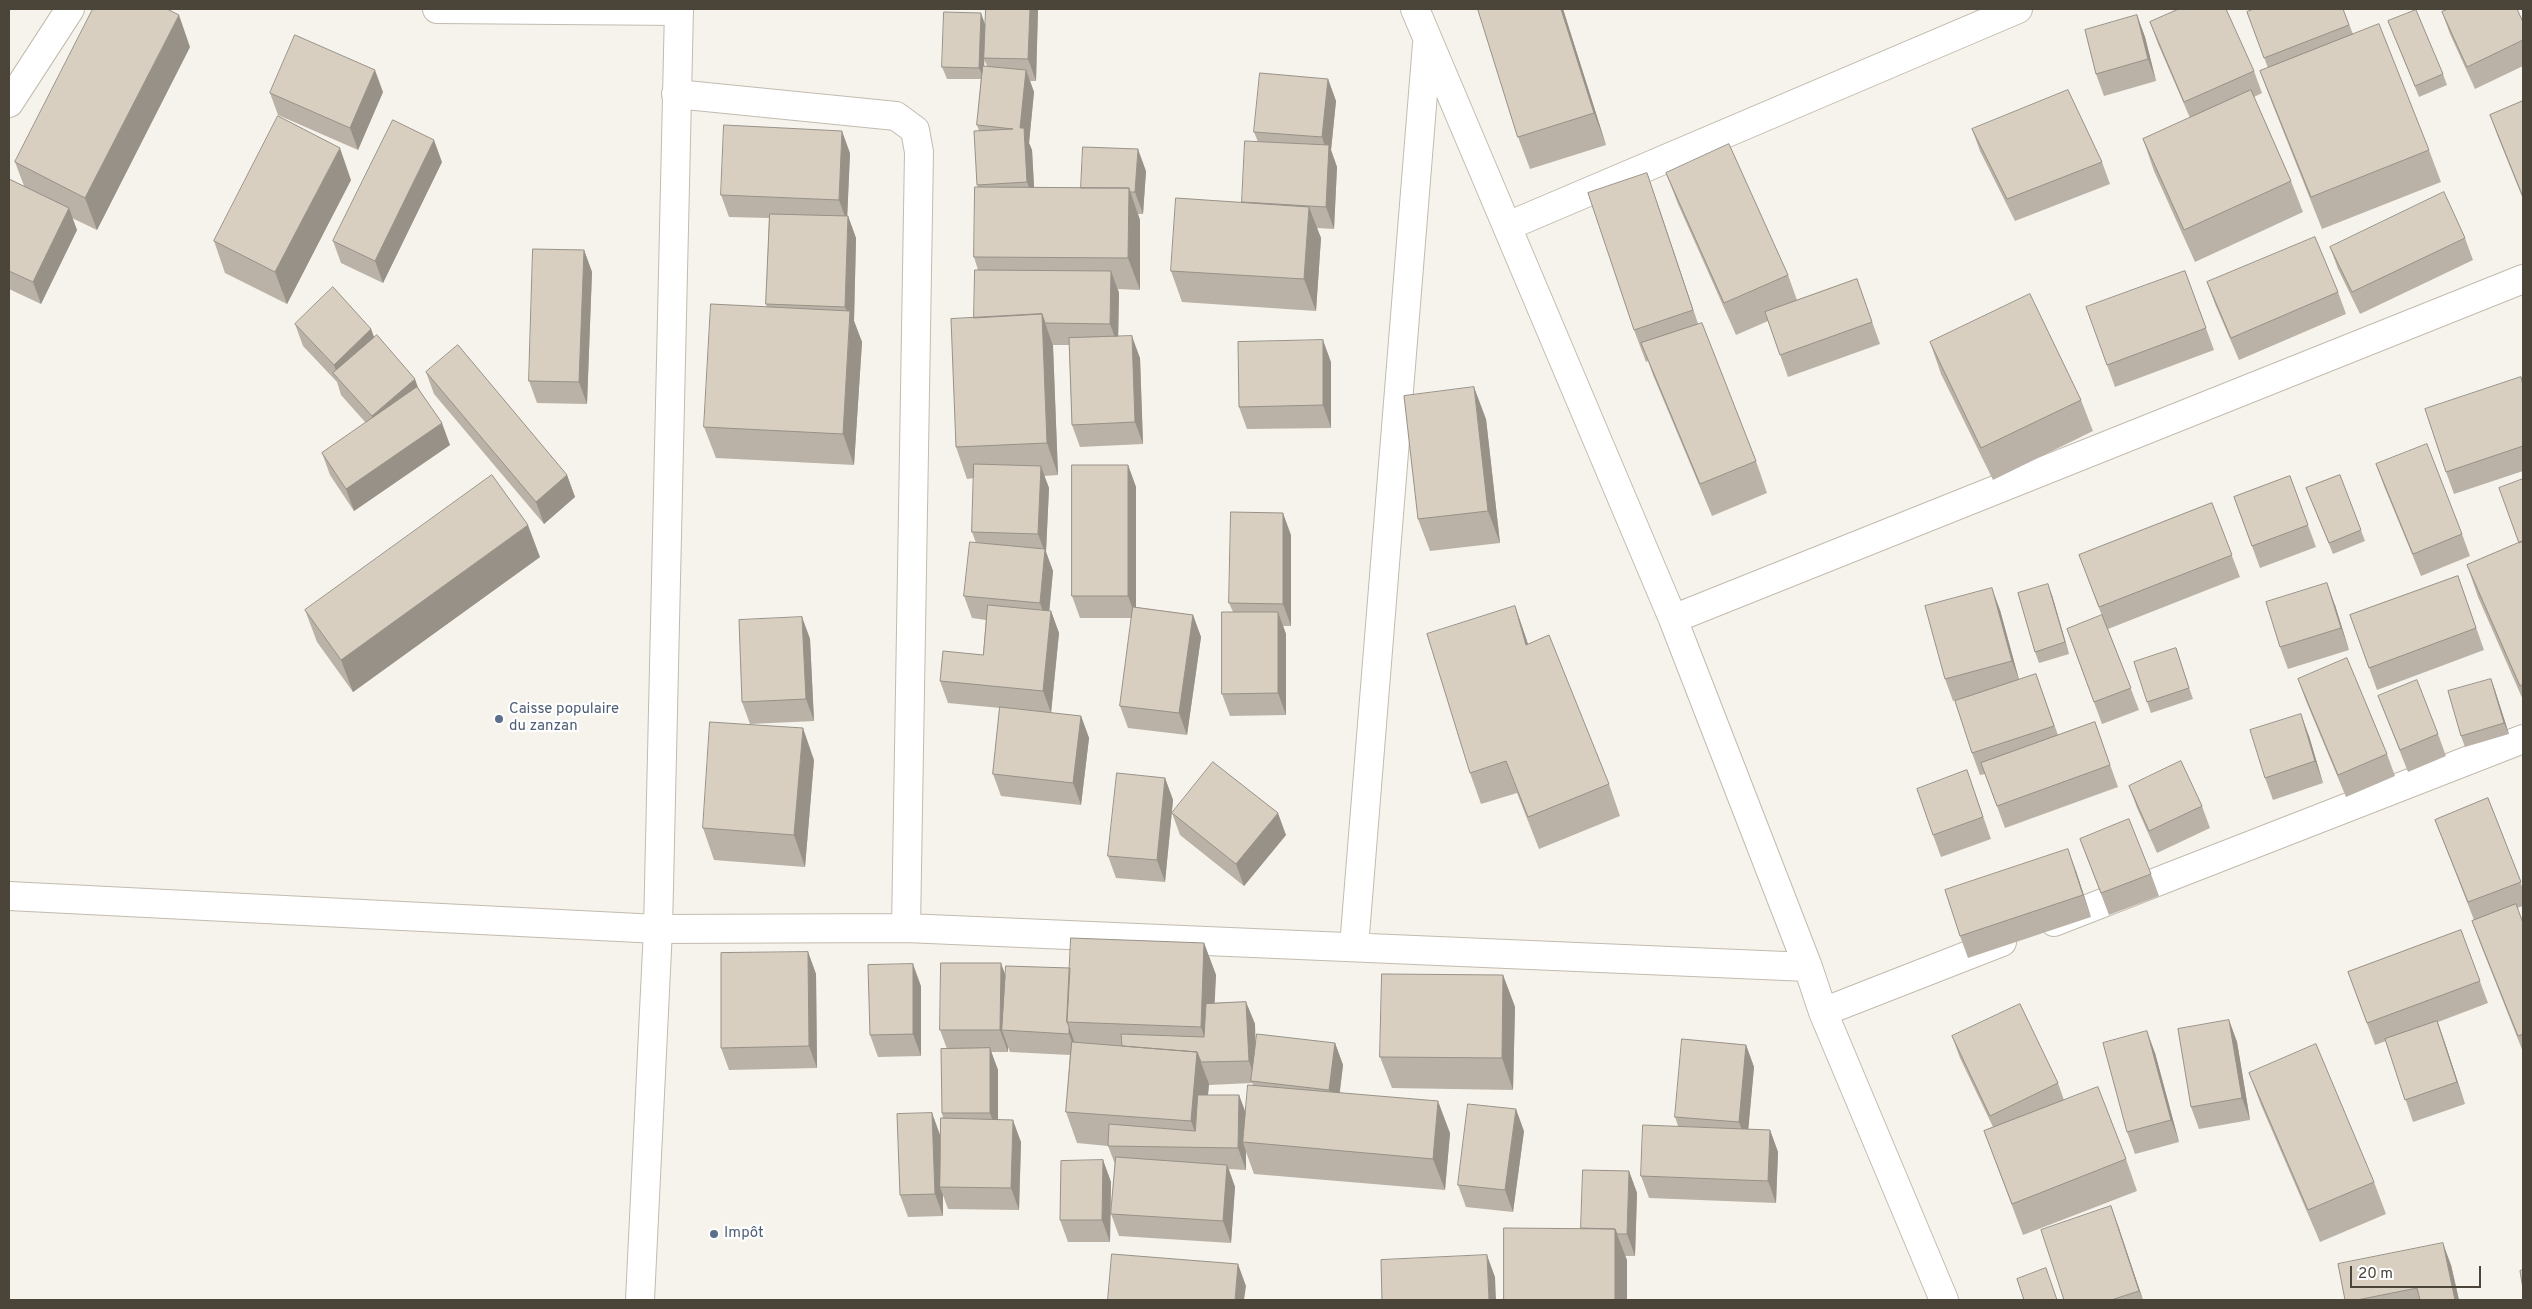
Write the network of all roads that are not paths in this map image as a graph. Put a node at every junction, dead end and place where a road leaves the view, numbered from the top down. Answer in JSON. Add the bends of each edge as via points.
{"nodes":[{"id":1,"x":70,"y":9,"type":"edge"},
{"id":2,"x":437,"y":9,"type":"edge"},
{"id":3,"x":1415,"y":9,"type":"edge"},
{"id":4,"x":2018,"y":9,"type":"edge"},
{"id":5,"x":679,"y":10,"type":"edge"},
{"id":6,"x":1428,"y":38,"type":"junction"},
{"id":7,"x":676,"y":94,"type":"junction"},
{"id":8,"x":9,"y":102,"type":"edge"},
{"id":9,"x":1508,"y":226,"type":"junction"},
{"id":10,"x":2523,"y":279,"type":"edge"},
{"id":11,"x":1673,"y":619,"type":"junction"},
{"id":12,"x":2523,"y":739,"type":"edge"},
{"id":13,"x":9,"y":896,"type":"edge"},
{"id":14,"x":906,"y":928,"type":"junction"},
{"id":15,"x":658,"y":929,"type":"junction"},
{"id":16,"x":1354,"y":947,"type":"junction"},
{"id":17,"x":1808,"y":966,"type":"junction"},
{"id":18,"x":1824,"y":1012,"type":"junction"},
{"id":19,"x":640,"y":1300,"type":"edge"},
{"id":20,"x":1944,"y":1300,"type":"edge"}],
"edges":[{"from":1,"to":8,"type":"street"},
{"from":2,"to":5,"type":"street"},
{"from":3,"to":6,"type":"street"},
{"from":4,"to":9,"type":"street"},
{"from":5,"to":7,"type":"street"},
{"from":6,"to":9,"type":"street"},
{"from":6,"to":16,"type":"street"},
{"from":7,"to":14,"type":"street","via":[[896,116],[914,130],[919,152]]},
{"from":7,"to":15,"type":"street"},
{"from":9,"to":11,"type":"street"},
{"from":10,"to":11,"type":"street"},
{"from":11,"to":17,"type":"street"},
{"from":12,"to":18,"type":"street"},
{"from":13,"to":15,"type":"street"},
{"from":14,"to":15,"type":"street"},
{"from":14,"to":16,"type":"street"},
{"from":15,"to":19,"type":"street"},
{"from":16,"to":17,"type":"street"},
{"from":17,"to":18,"type":"street"},
{"from":18,"to":20,"type":"street"}]}
